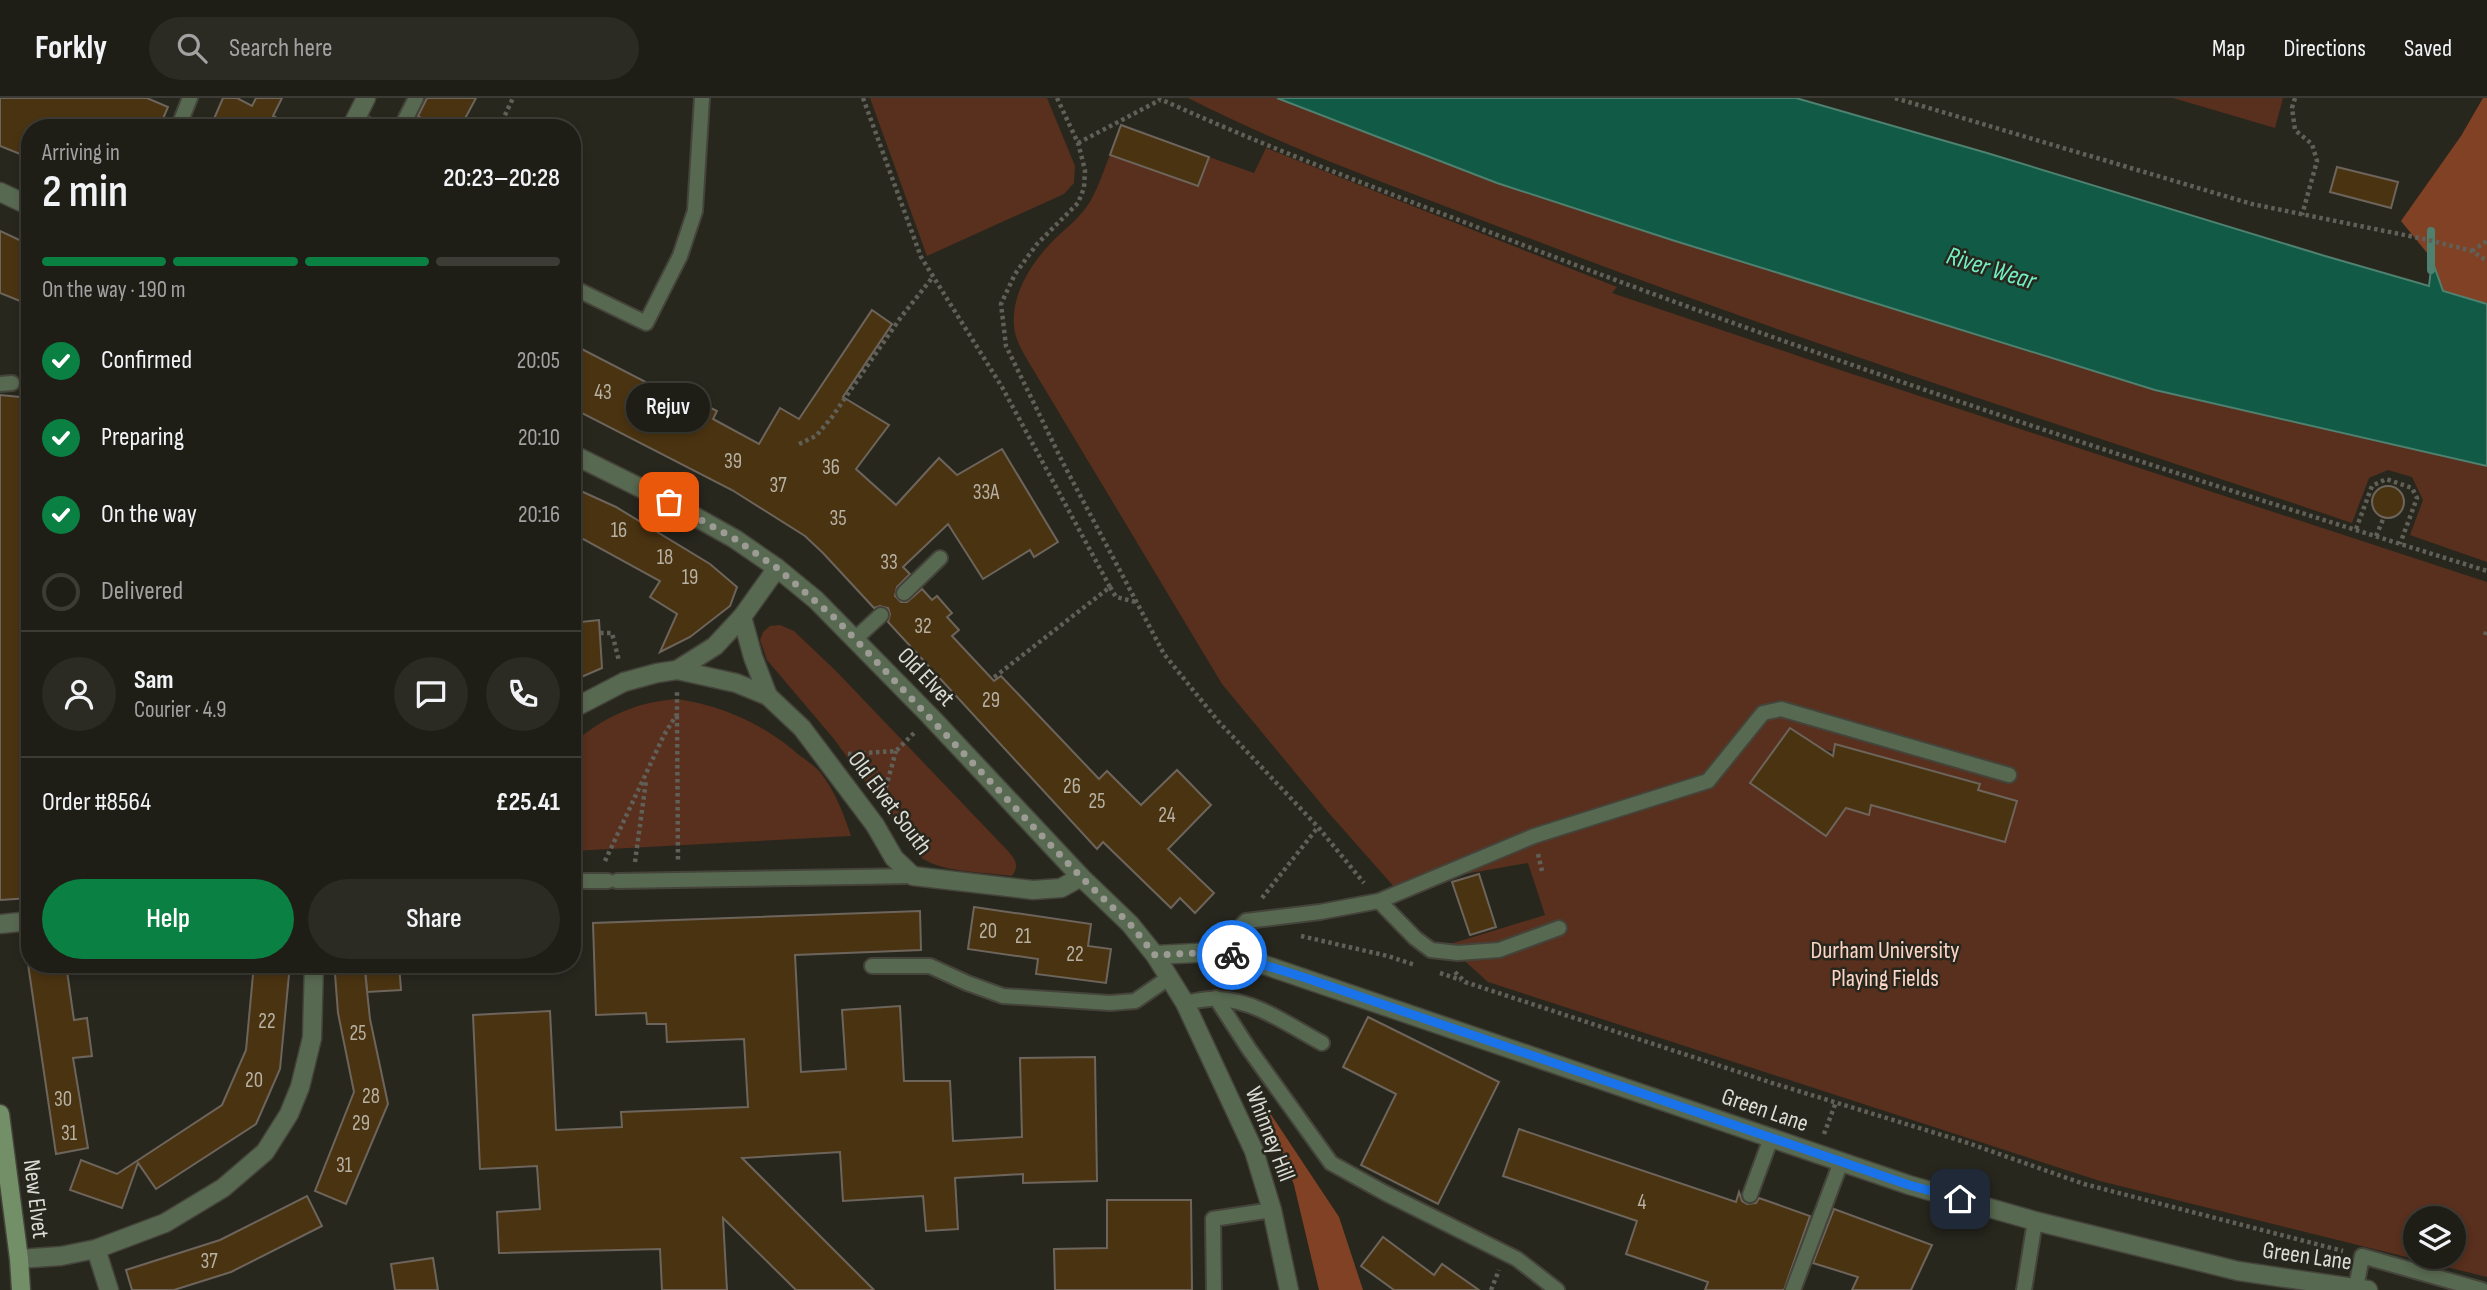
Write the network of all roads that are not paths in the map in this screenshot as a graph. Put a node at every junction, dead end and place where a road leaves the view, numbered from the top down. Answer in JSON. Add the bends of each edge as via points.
{"nodes":[{"id":1,"x":190,"y":98,"type":"edge"},
{"id":2,"x":366,"y":98,"type":"edge"},
{"id":3,"x":416,"y":98,"type":"edge"},
{"id":4,"x":702,"y":98,"type":"edge"},
{"id":5,"x":182,"y":119,"type":"edge"},
{"id":6,"x":355,"y":119,"type":"edge"},
{"id":7,"x":406,"y":119,"type":"edge"},
{"id":8,"x":0,"y":192,"type":"edge"},
{"id":9,"x":21,"y":202,"type":"edge"},
{"id":10,"x":581,"y":291,"type":"edge"},
{"id":11,"x":581,"y":458,"type":"edge"},
{"id":12,"x":940,"y":558,"type":"dead end"},
{"id":13,"x":777,"y":568,"type":"junction"},
{"id":14,"x":904,"y":593,"type":"dead end"},
{"id":15,"x":881,"y":615,"type":"dead end"},
{"id":16,"x":742,"y":617,"type":"junction"},
{"id":17,"x":855,"y":639,"type":"junction"},
{"id":18,"x":677,"y":670,"type":"junction"},
{"id":19,"x":768,"y":696,"type":"junction"},
{"id":20,"x":581,"y":704,"type":"edge"},
{"id":21,"x":2009,"y":775,"type":"dead end"},
{"id":22,"x":913,"y":876,"type":"junction"},
{"id":23,"x":1081,"y":877,"type":"junction"},
{"id":24,"x":581,"y":881,"type":"edge"},
{"id":25,"x":1379,"y":901,"type":"junction"},
{"id":26,"x":21,"y":922,"type":"edge"},
{"id":27,"x":0,"y":924,"type":"edge"},
{"id":28,"x":1559,"y":928,"type":"dead end"},
{"id":29,"x":1216,"y":952,"type":"junction"},
{"id":30,"x":1155,"y":955,"type":"junction"},
{"id":31,"x":872,"y":966,"type":"dead end"},
{"id":32,"x":314,"y":973,"type":"edge"},
{"id":33,"x":1170,"y":977,"type":"junction"},
{"id":34,"x":1216,"y":999,"type":"junction"},
{"id":35,"x":1185,"y":1003,"type":"junction"},
{"id":36,"x":1322,"y":1043,"type":"dead end"},
{"id":37,"x":0,"y":1114,"type":"edge"},
{"id":38,"x":1771,"y":1138,"type":"junction"},
{"id":39,"x":1841,"y":1161,"type":"junction"},
{"id":40,"x":1750,"y":1195,"type":"dead end"},
{"id":41,"x":1272,"y":1210,"type":"junction"},
{"id":42,"x":2035,"y":1221,"type":"junction"},
{"id":43,"x":96,"y":1249,"type":"junction"},
{"id":44,"x":19,"y":1259,"type":"junction"},
{"id":45,"x":2362,"y":1289,"type":"edge"},
{"id":46,"x":21,"y":1290,"type":"edge"},
{"id":47,"x":109,"y":1290,"type":"edge"},
{"id":48,"x":1214,"y":1290,"type":"edge"},
{"id":49,"x":1289,"y":1290,"type":"edge"},
{"id":50,"x":1557,"y":1290,"type":"edge"},
{"id":51,"x":1793,"y":1290,"type":"edge"},
{"id":52,"x":2024,"y":1290,"type":"edge"},
{"id":53,"x":2482,"y":1290,"type":"edge"}],
"edges":[{"from":1,"to":5,"type":"lane"},
{"from":2,"to":6,"type":"street"},
{"from":3,"to":7,"type":"lane"},
{"from":4,"to":10,"type":"lane","via":[[695,211],[680,256],[646,323]]},
{"from":8,"to":9,"type":"street"},
{"from":11,"to":13,"type":"street","name":"Old Elvet","via":[[669,502]]},
{"from":12,"to":14,"type":"lane"},
{"from":13,"to":16,"type":"street","name":"Old Elvet South"},
{"from":13,"to":17,"type":"street","name":"Old Elvet"},
{"from":15,"to":17,"type":"lane"},
{"from":16,"to":18,"type":"street","name":"Old Elvet South","via":[[715,646]]},
{"from":16,"to":19,"type":"street","name":"Old Elvet South"},
{"from":17,"to":23,"type":"street","name":"Old Elvet"},
{"from":18,"to":19,"type":"street","name":"Old Elvet South","via":[[736,683]]},
{"from":18,"to":20,"type":"street","name":"Old Elvet South","via":[[624,682]]},
{"from":19,"to":22,"type":"street","name":"Old Elvet South","via":[[824,755],[894,858]]},
{"from":21,"to":25,"type":"lane","via":[[1781,709],[1763,713],[1708,781],[1534,836]]},
{"from":22,"to":23,"type":"street","name":"Old Elvet South","via":[[1033,890],[1061,888]]},
{"from":22,"to":24,"type":"lane"},
{"from":23,"to":30,"type":"street","name":"Old Elvet"},
{"from":25,"to":28,"type":"lane","via":[[1431,950],[1499,950]]},
{"from":25,"to":29,"type":"lane","via":[[1246,921]]},
{"from":26,"to":27,"type":"street"},
{"from":29,"to":30,"type":"street","name":"Green Lane"},
{"from":29,"to":38,"type":"street","name":"Green Lane","via":[[1306,978]]},
{"from":30,"to":33,"type":"street","name":"Old Elvet"},
{"from":31,"to":33,"type":"lane","via":[[930,966],[1003,996],[1110,1003],[1135,1001]]},
{"from":32,"to":43,"type":"street","via":[[312,1038],[300,1087],[265,1152],[223,1188],[165,1223]]},
{"from":33,"to":35,"type":"street","name":"Old Elvet"},
{"from":34,"to":35,"type":"lane"},
{"from":34,"to":36,"type":"lane","via":[[1253,1006]]},
{"from":34,"to":50,"type":"lane","via":[[1331,1163],[1517,1259]]},
{"from":35,"to":41,"type":"street","name":"Whinney Hill","via":[[1254,1152]]},
{"from":37,"to":44,"type":"street","name":"New Elvet"},
{"from":38,"to":39,"type":"street","name":"Green Lane"},
{"from":38,"to":40,"type":"lane"},
{"from":39,"to":42,"type":"street","name":"Green Lane"},
{"from":39,"to":51,"type":"lane"},
{"from":41,"to":48,"type":"lane","via":[[1213,1219]]},
{"from":41,"to":49,"type":"street","name":"Whinney Hill"},
{"from":42,"to":45,"type":"street","name":"Green Lane","via":[[2238,1271]]},
{"from":42,"to":52,"type":"lane"},
{"from":43,"to":44,"type":"street"},
{"from":43,"to":47,"type":"street"},
{"from":44,"to":46,"type":"street","name":"New Elvet"},
{"from":45,"to":53,"type":"lane","via":[[2362,1256]]}]}
